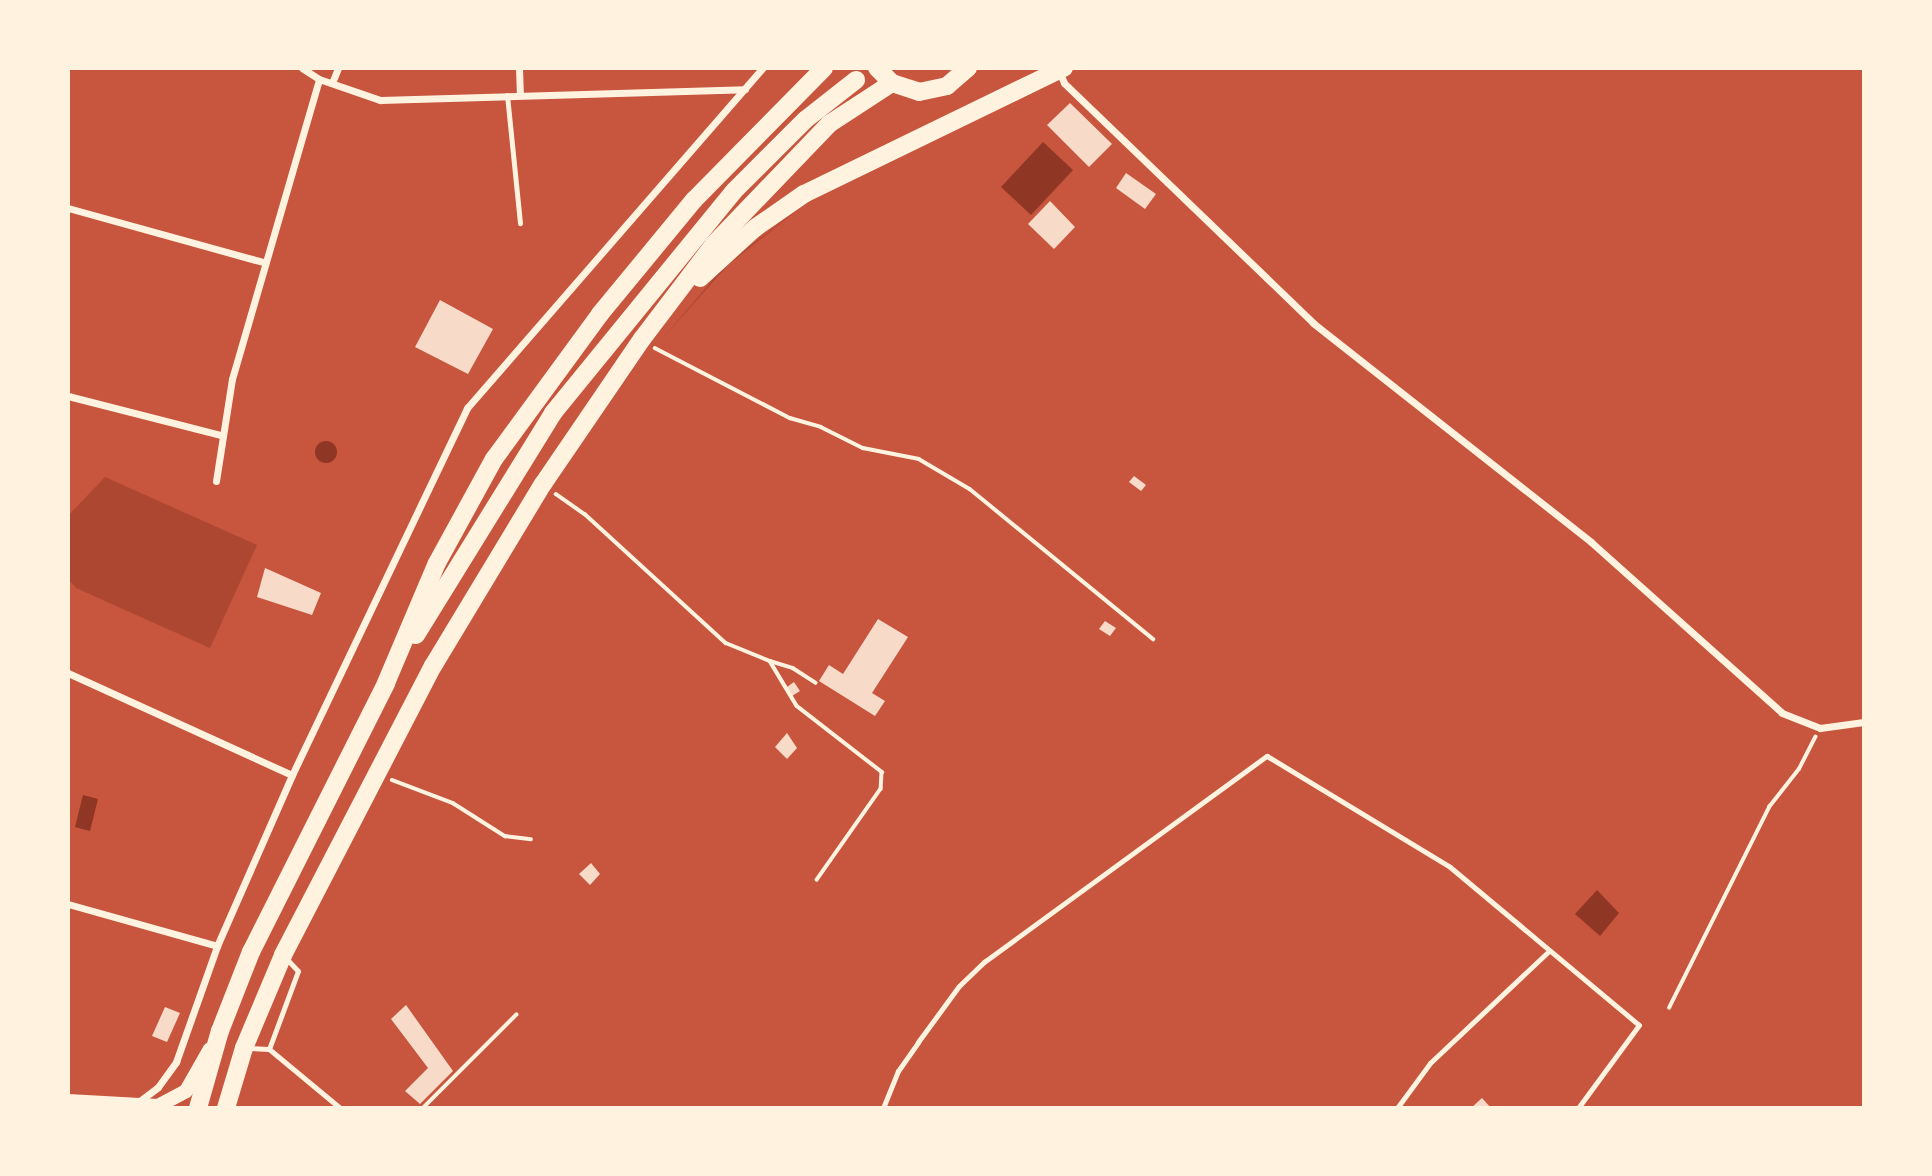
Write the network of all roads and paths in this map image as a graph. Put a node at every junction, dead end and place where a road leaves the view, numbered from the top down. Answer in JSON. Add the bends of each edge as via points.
{"nodes":[{"id":1,"x":302,"y":68,"type":"edge"},
{"id":2,"x":338,"y":68,"type":"edge"},
{"id":3,"x":519,"y":68,"type":"edge"},
{"id":4,"x":763,"y":68,"type":"edge"},
{"id":5,"x":824,"y":68,"type":"edge"},
{"id":6,"x":877,"y":68,"type":"edge"},
{"id":7,"x":968,"y":68,"type":"edge"},
{"id":8,"x":1061,"y":69,"type":"edge"},
{"id":9,"x":319,"y":79,"type":"junction"},
{"id":10,"x":856,"y":80,"type":"dead end"},
{"id":11,"x":332,"y":83,"type":"junction"},
{"id":12,"x":892,"y":83,"type":"junction"},
{"id":13,"x":745,"y":89,"type":"junction"},
{"id":14,"x":507,"y":95,"type":"junction"},
{"id":15,"x":520,"y":95,"type":"junction"},
{"id":16,"x":68,"y":208,"type":"edge"},
{"id":17,"x":520,"y":223,"type":"dead end"},
{"id":18,"x":263,"y":262,"type":"junction"},
{"id":19,"x":647,"y":333,"type":"junction"},
{"id":20,"x":68,"y":396,"type":"edge"},
{"id":21,"x":221,"y":435,"type":"junction"},
{"id":22,"x":216,"y":481,"type":"dead end"},
{"id":23,"x":543,"y":484,"type":"junction"},
{"id":24,"x":1153,"y":639,"type":"dead end"},
{"id":25,"x":770,"y":662,"type":"junction"},
{"id":26,"x":68,"y":673,"type":"edge"},
{"id":27,"x":386,"y":683,"type":"junction"},
{"id":28,"x":816,"y":683,"type":"dead end"},
{"id":29,"x":1864,"y":722,"type":"edge"},
{"id":30,"x":1820,"y":728,"type":"junction"},
{"id":31,"x":377,"y":773,"type":"junction"},
{"id":32,"x":292,"y":775,"type":"junction"},
{"id":33,"x":531,"y":839,"type":"dead end"},
{"id":34,"x":817,"y":880,"type":"dead end"},
{"id":35,"x":68,"y":904,"type":"edge"},
{"id":36,"x":217,"y":946,"type":"junction"},
{"id":37,"x":1549,"y":951,"type":"junction"},
{"id":38,"x":282,"y":955,"type":"junction"},
{"id":39,"x":1669,"y":1008,"type":"dead end"},
{"id":40,"x":516,"y":1015,"type":"dead end"},
{"id":41,"x":220,"y":1031,"type":"junction"},
{"id":42,"x":244,"y":1048,"type":"junction"},
{"id":43,"x":269,"y":1049,"type":"junction"},
{"id":44,"x":68,"y":1101,"type":"edge"},
{"id":45,"x":135,"y":1104,"type":"junction"},
{"id":46,"x":198,"y":1108,"type":"edge"},
{"id":47,"x":226,"y":1108,"type":"edge"},
{"id":48,"x":340,"y":1108,"type":"edge"},
{"id":49,"x":423,"y":1108,"type":"edge"},
{"id":50,"x":883,"y":1108,"type":"edge"},
{"id":51,"x":1397,"y":1108,"type":"edge"},
{"id":52,"x":1578,"y":1108,"type":"edge"}],
"edges":[{"from":1,"to":9,"type":"street"},
{"from":2,"to":11,"type":"street"},
{"from":3,"to":15,"type":"street"},
{"from":4,"to":13,"type":"street"},
{"from":5,"to":27,"type":"highway","via":[[694,200],[600,314],[494,459],[437,563]]},
{"from":6,"to":12,"type":"highway"},
{"from":7,"to":12,"type":"highway","via":[[959,79],[933,91]]},
{"from":8,"to":19,"type":"highway","via":[[804,194],[724,254]]},
{"from":8,"to":30,"type":"street","via":[[1064,83],[1313,323],[1591,542],[1782,713]]},
{"from":9,"to":11,"type":"street"},
{"from":9,"to":18,"type":"street"},
{"from":10,"to":27,"type":"highway","via":[[805,120],[734,191],[553,413]]},
{"from":11,"to":14,"type":"street","via":[[380,100]]},
{"from":12,"to":19,"type":"highway","via":[[843,113],[812,139],[714,244]]},
{"from":13,"to":15,"type":"street"},
{"from":13,"to":32,"type":"street","via":[[467,408]]},
{"from":14,"to":15,"type":"street"},
{"from":14,"to":17,"type":"lane"},
{"from":16,"to":18,"type":"street"},
{"from":18,"to":21,"type":"street"},
{"from":19,"to":23,"type":"highway"},
{"from":19,"to":24,"type":"path","via":[[790,418],[863,448],[919,459],[970,489]]},
{"from":20,"to":21,"type":"street"},
{"from":21,"to":22,"type":"street"},
{"from":23,"to":25,"type":"path","via":[[585,514],[726,643]]},
{"from":23,"to":31,"type":"highway","via":[[433,666]]},
{"from":25,"to":28,"type":"path","via":[[793,668]]},
{"from":25,"to":34,"type":"path","via":[[797,706],[882,772],[880,789]]},
{"from":26,"to":32,"type":"street"},
{"from":27,"to":41,"type":"highway","via":[[251,952]]},
{"from":29,"to":30,"type":"street"},
{"from":30,"to":39,"type":"path","via":[[1799,769],[1769,807]]},
{"from":31,"to":33,"type":"path","via":[[453,803],[505,836]]},
{"from":31,"to":38,"type":"highway"},
{"from":32,"to":36,"type":"street"},
{"from":35,"to":36,"type":"street"},
{"from":36,"to":45,"type":"street","via":[[176,1062],[158,1087]]},
{"from":37,"to":50,"type":"lane","via":[[1450,867],[1267,756],[984,962],[959,986],[918,1042],[898,1071]]},
{"from":37,"to":51,"type":"lane","via":[[1430,1063]]},
{"from":37,"to":52,"type":"lane","via":[[1639,1025]]},
{"from":38,"to":42,"type":"highway"},
{"from":38,"to":43,"type":"lane","via":[[298,971]]},
{"from":40,"to":49,"type":"path"},
{"from":41,"to":45,"type":"main road","via":[[186,1091],[158,1106]]},
{"from":41,"to":46,"type":"highway"},
{"from":42,"to":43,"type":"lane"},
{"from":42,"to":47,"type":"highway"},
{"from":43,"to":48,"type":"lane"},
{"from":44,"to":45,"type":"main road"}]}
